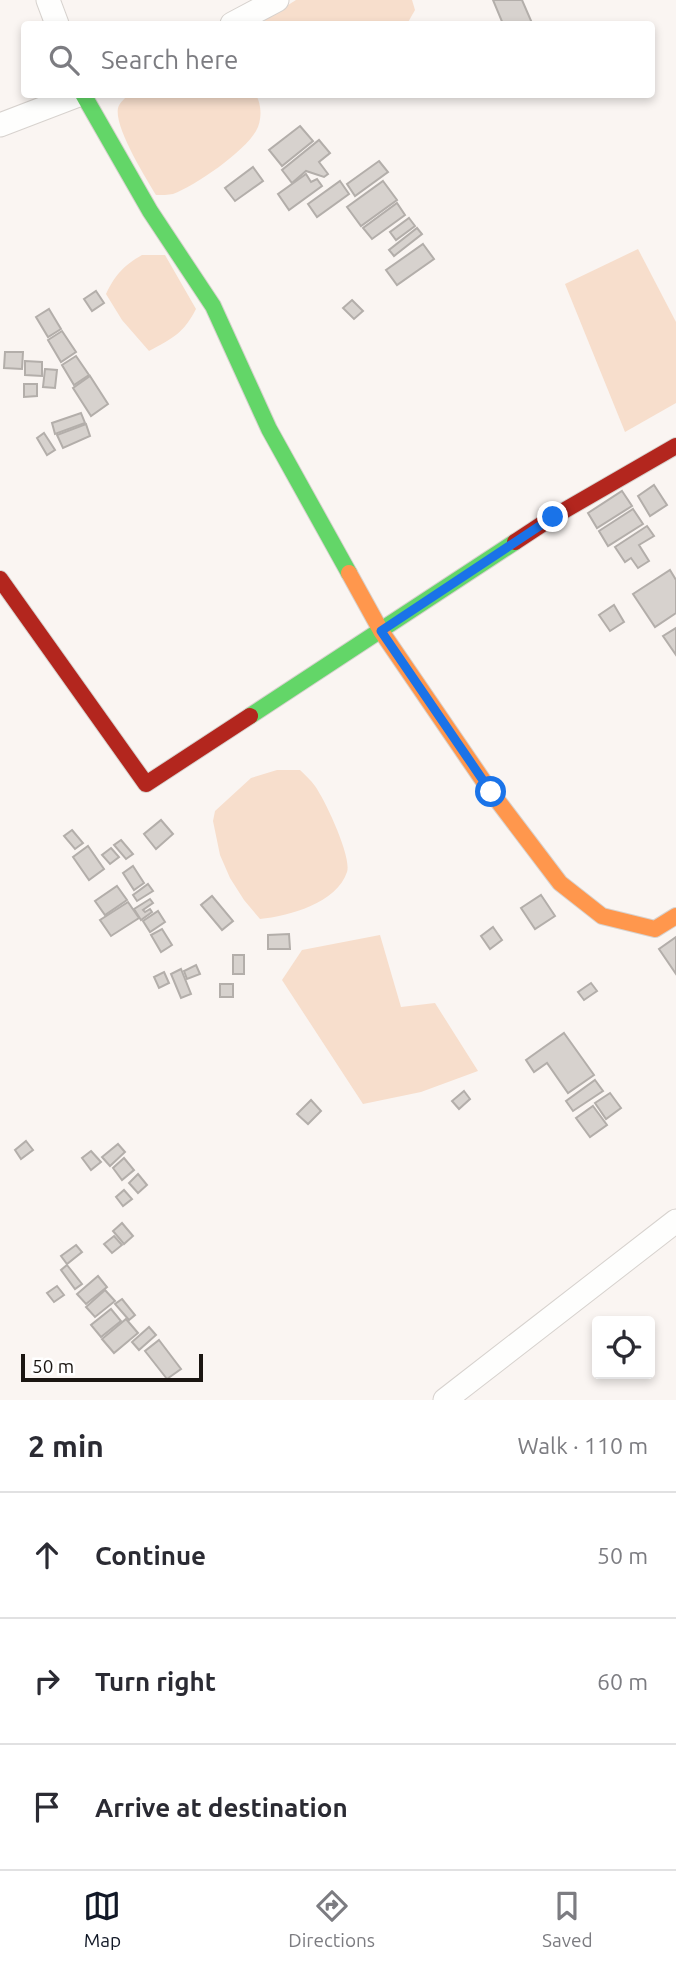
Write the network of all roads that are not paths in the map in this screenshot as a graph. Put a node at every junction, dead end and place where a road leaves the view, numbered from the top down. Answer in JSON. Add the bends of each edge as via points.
{"nodes":[{"id":1,"x":48,"y":0,"type":"edge"},
{"id":2,"x":277,"y":0,"type":"edge"},
{"id":3,"x":56,"y":21,"type":"edge"},
{"id":4,"x":238,"y":21,"type":"edge"},
{"id":5,"x":71,"y":98,"type":"edge"},
{"id":6,"x":84,"y":98,"type":"edge"},
{"id":7,"x":0,"y":125,"type":"edge"},
{"id":8,"x":676,"y":446,"type":"edge"},
{"id":9,"x":0,"y":579,"type":"edge"},
{"id":10,"x":381,"y":631,"type":"junction"},
{"id":11,"x":676,"y":916,"type":"edge"},
{"id":12,"x":676,"y":1221,"type":"edge"},
{"id":13,"x":446,"y":1400,"type":"edge"}],
"edges":[{"from":1,"to":3,"type":"street"},
{"from":2,"to":4,"type":"street"},
{"from":5,"to":7,"type":"street"},
{"from":6,"to":10,"type":"street","via":[[149,211],[213,306],[269,429]]},
{"from":8,"to":10,"type":"street","via":[[553,517]]},
{"from":9,"to":10,"type":"street","via":[[146,784]]},
{"from":10,"to":11,"type":"street","via":[[491,792],[560,883],[602,916],[655,929]]},
{"from":12,"to":13,"type":"street"}]}
